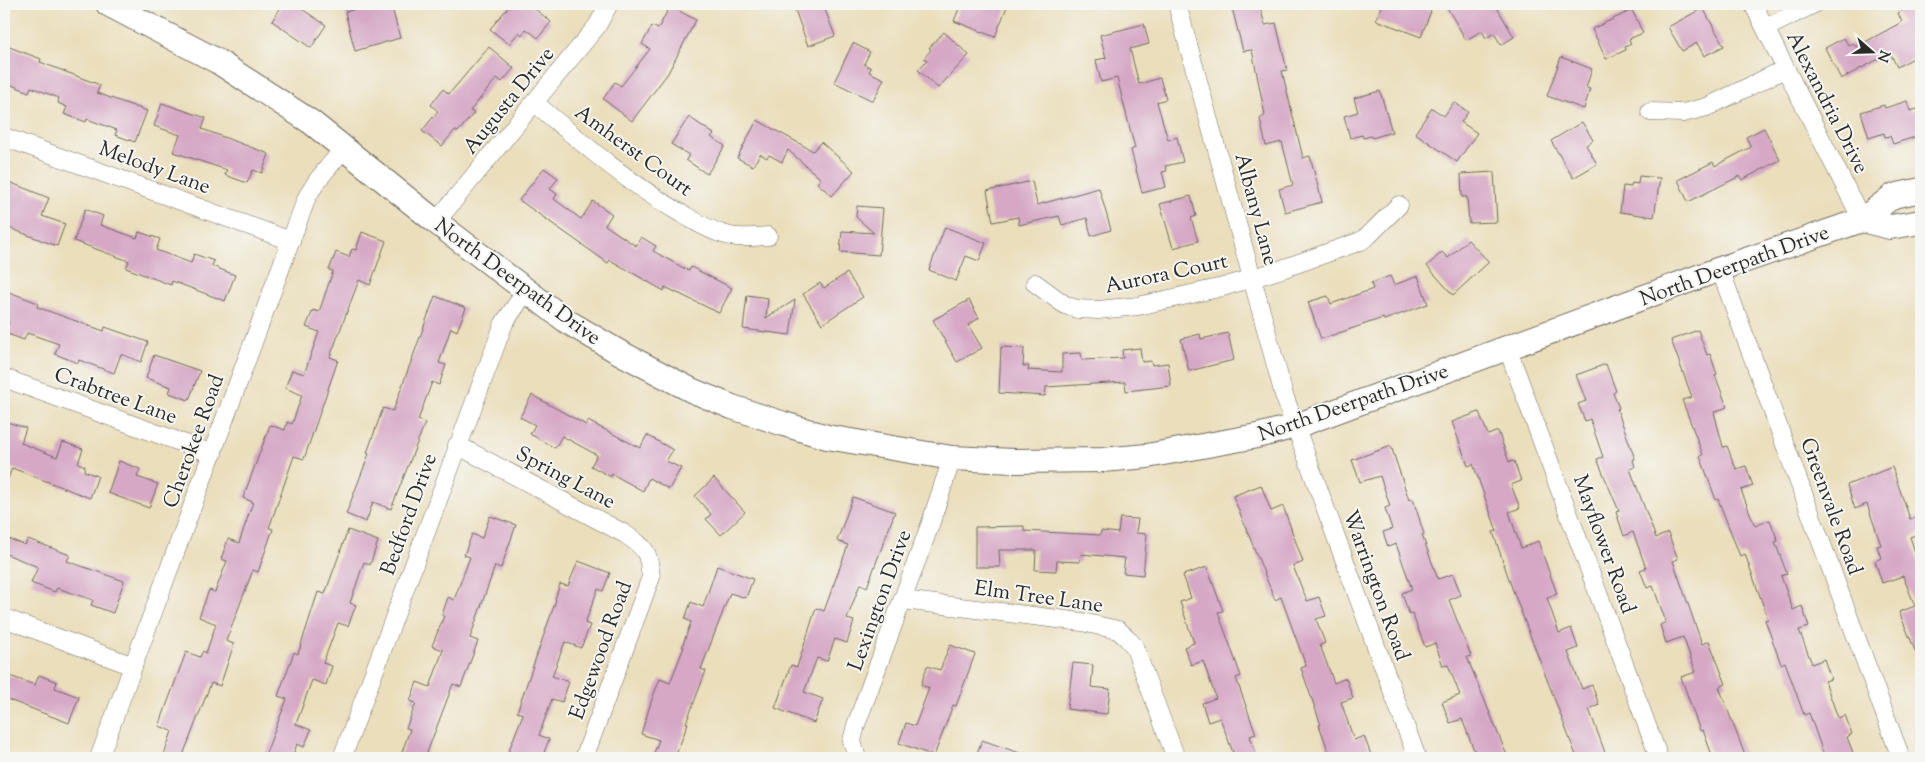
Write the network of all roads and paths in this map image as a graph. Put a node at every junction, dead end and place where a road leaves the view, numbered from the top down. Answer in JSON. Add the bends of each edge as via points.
{"nodes":[{"id":1,"x":108,"y":4,"type":"edge"},
{"id":2,"x":609,"y":4,"type":"edge"},
{"id":3,"x":1177,"y":4,"type":"edge"},
{"id":4,"x":1753,"y":4,"type":"edge"},
{"id":5,"x":1814,"y":4,"type":"edge"},
{"id":6,"x":1766,"y":28,"type":"junction"},
{"id":7,"x":1785,"y":69,"type":"junction"},
{"id":8,"x":535,"y":103,"type":"junction"},
{"id":9,"x":1650,"y":112,"type":"dead end"},
{"id":10,"x":4,"y":137,"type":"edge"},
{"id":11,"x":344,"y":148,"type":"junction"},
{"id":12,"x":1921,"y":190,"type":"edge"},
{"id":13,"x":1398,"y":205,"type":"dead end"},
{"id":14,"x":1862,"y":220,"type":"junction"},
{"id":15,"x":436,"y":222,"type":"junction"},
{"id":16,"x":1921,"y":222,"type":"edge"},
{"id":17,"x":768,"y":236,"type":"dead end"},
{"id":18,"x":291,"y":241,"type":"junction"},
{"id":19,"x":1720,"y":269,"type":"junction"},
{"id":20,"x":1252,"y":277,"type":"junction"},
{"id":21,"x":1035,"y":283,"type":"dead end"},
{"id":22,"x":526,"y":292,"type":"junction"},
{"id":23,"x":1507,"y":347,"type":"junction"},
{"id":24,"x":4,"y":378,"type":"edge"},
{"id":25,"x":1296,"y":426,"type":"junction"},
{"id":26,"x":457,"y":445,"type":"junction"},
{"id":27,"x":213,"y":454,"type":"junction"},
{"id":28,"x":952,"y":458,"type":"junction"},
{"id":29,"x":648,"y":556,"type":"joint"},
{"id":30,"x":903,"y":600,"type":"junction"},
{"id":31,"x":4,"y":618,"type":"edge"},
{"id":32,"x":133,"y":666,"type":"junction"},
{"id":33,"x":99,"y":758,"type":"edge"},
{"id":34,"x":342,"y":758,"type":"edge"},
{"id":35,"x":584,"y":758,"type":"edge"},
{"id":36,"x":857,"y":758,"type":"edge"},
{"id":37,"x":1176,"y":758,"type":"edge"},
{"id":38,"x":1417,"y":758,"type":"edge"},
{"id":39,"x":1659,"y":758,"type":"edge"},
{"id":40,"x":1901,"y":758,"type":"edge"}],
"edges":[{"from":1,"to":11,"type":"street","name":"North Deerpath Drive","via":[[217,61],[311,122]]},
{"from":2,"to":8,"type":"street","name":"Augusta Drive","via":[[597,26]]},
{"from":3,"to":20,"type":"street","name":"Albany Lane"},
{"from":4,"to":6,"type":"street","name":"Alexandria Drive"},
{"from":5,"to":6,"type":"street"},
{"from":6,"to":7,"type":"street","name":"Alexandria Drive"},
{"from":7,"to":9,"type":"street","via":[[1706,107],[1683,113]]},
{"from":7,"to":14,"type":"street","name":"Alexandria Drive"},
{"from":8,"to":15,"type":"street","name":"Augusta Drive"},
{"from":8,"to":17,"type":"street","name":"Amherst Court","via":[[595,155],[654,198],[702,226],[725,235]]},
{"from":10,"to":18,"type":"street","name":"Melody Lane"},
{"from":11,"to":15,"type":"street","name":"North Deerpath Drive"},
{"from":11,"to":18,"type":"street","name":"Cherokee Road","via":[[307,197]]},
{"from":12,"to":14,"type":"street","name":"North Deerpath Drive","via":[[1893,196]]},
{"from":13,"to":20,"type":"street","name":"Aurora Court","via":[[1361,241]]},
{"from":14,"to":16,"type":"street","via":[[1890,227]]},
{"from":14,"to":19,"type":"street","name":"North Deerpath Drive"},
{"from":15,"to":22,"type":"street","name":"North Deerpath Drive"},
{"from":18,"to":27,"type":"street","name":"Cherokee Road"},
{"from":19,"to":23,"type":"street","name":"North Deerpath Drive"},
{"from":19,"to":40,"type":"street","name":"Greenvale Road"},
{"from":20,"to":21,"type":"street","name":"Aurora Court","via":[[1147,304],[1098,310],[1065,305]]},
{"from":20,"to":25,"type":"street","name":"Albany Lane","via":[[1284,395]]},
{"from":22,"to":26,"type":"street","name":"Bedford Drive","via":[[504,323]]},
{"from":22,"to":28,"type":"street","name":"North Deerpath Drive","via":[[617,351],[691,390],[732,407],[827,436]]},
{"from":23,"to":25,"type":"street","name":"North Deerpath Drive"},
{"from":23,"to":39,"type":"street","name":"Mayflower Road"},
{"from":24,"to":27,"type":"street","name":"Crabtree Lane"},
{"from":25,"to":28,"type":"street","name":"North Deerpath Drive","via":[[1138,457],[1014,461]]},
{"from":25,"to":38,"type":"street","name":"Warrington Road"},
{"from":26,"to":29,"type":"street","name":"Spring Lane","via":[[625,534],[642,546]]},
{"from":26,"to":34,"type":"street","name":"Bedford Drive"},
{"from":27,"to":32,"type":"street","name":"Cherokee Road"},
{"from":28,"to":30,"type":"street","name":"Lexington Drive"},
{"from":29,"to":35,"type":"street","name":"Edgewood Road","via":[[651,577]]},
{"from":30,"to":36,"type":"street","name":"Lexington Drive","via":[[856,725],[852,741]]},
{"from":30,"to":37,"type":"street","name":"Elm Tree Lane","via":[[1082,622],[1118,630],[1134,646]]},
{"from":31,"to":32,"type":"street"},
{"from":32,"to":33,"type":"street","name":"Cherokee Road"}]}
